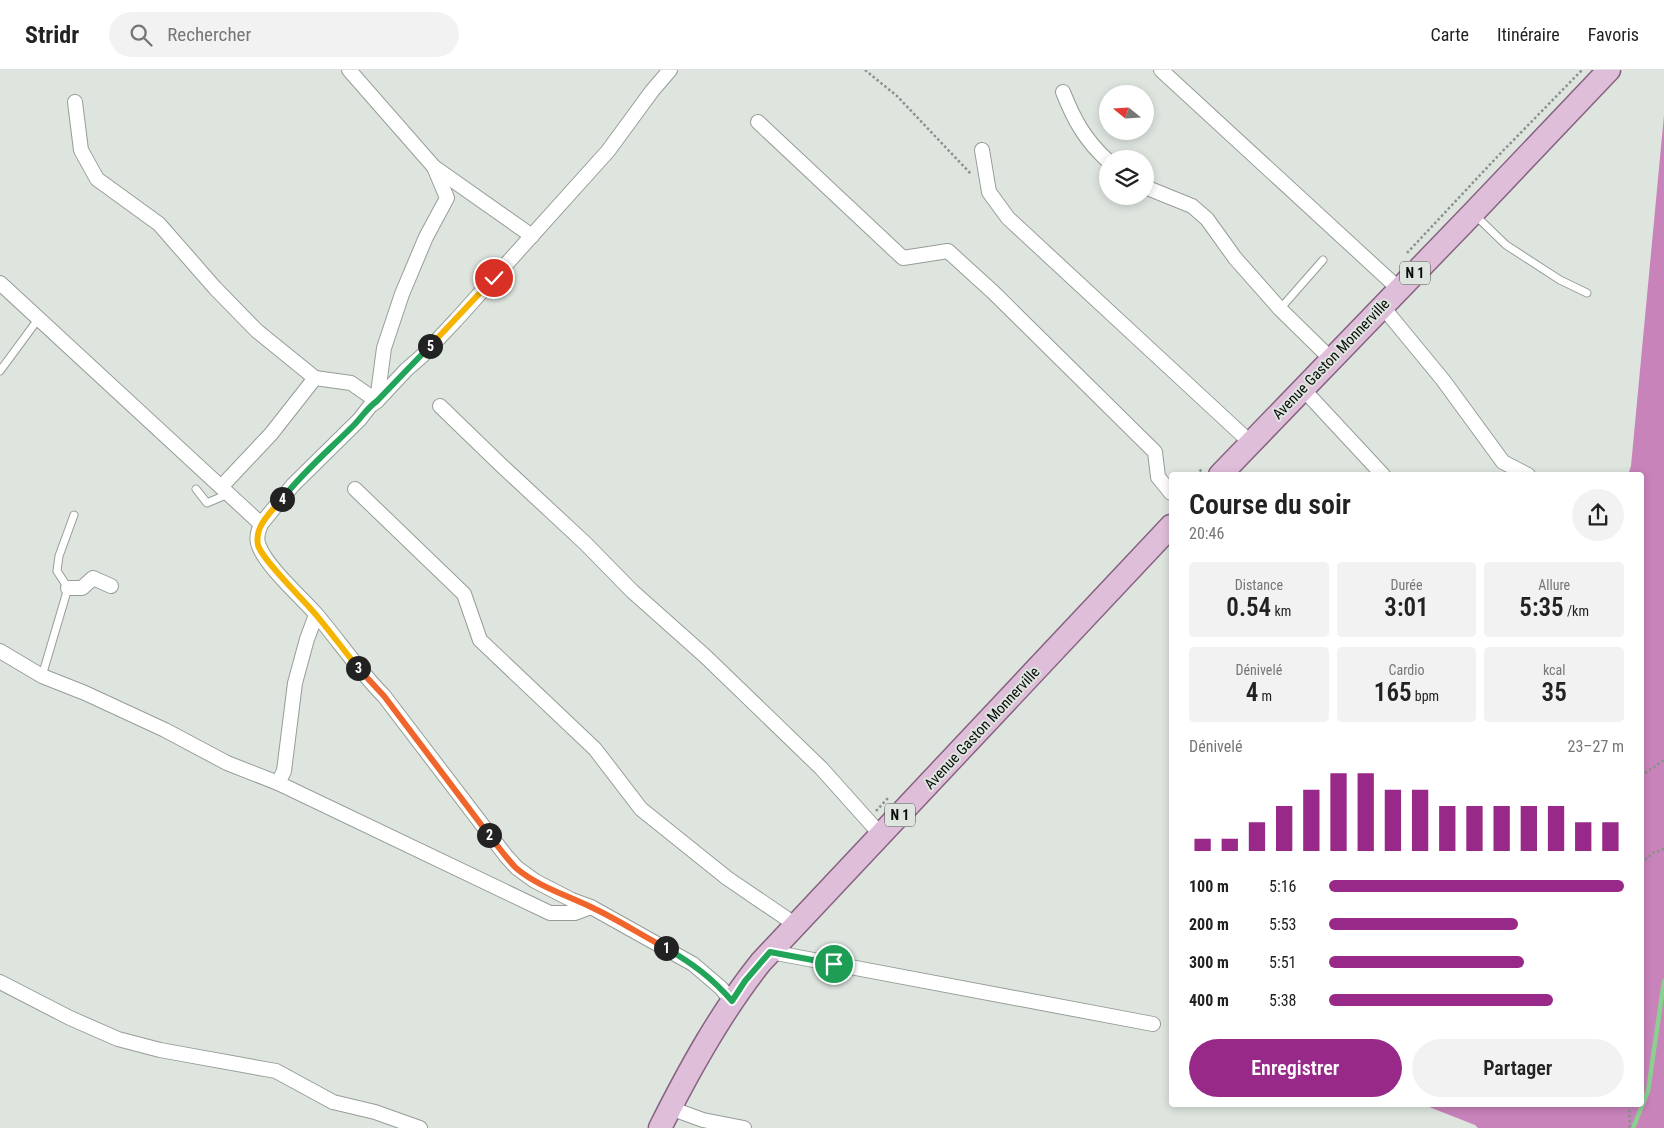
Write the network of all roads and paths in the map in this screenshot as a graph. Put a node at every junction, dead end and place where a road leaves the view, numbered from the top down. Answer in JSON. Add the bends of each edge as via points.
{"nodes":[{"id":1,"x":349,"y":70,"type":"edge"},
{"id":2,"x":670,"y":70,"type":"edge"},
{"id":3,"x":865,"y":70,"type":"edge"},
{"id":4,"x":1161,"y":70,"type":"edge"},
{"id":5,"x":1608,"y":70,"type":"edge"},
{"id":6,"x":1063,"y":92,"type":"dead end"},
{"id":7,"x":75,"y":102,"type":"dead end"},
{"id":8,"x":758,"y":122,"type":"dead end"},
{"id":9,"x":982,"y":150,"type":"dead end"},
{"id":10,"x":1099,"y":153,"type":"edge"},
{"id":11,"x":434,"y":167,"type":"junction"},
{"id":12,"x":1154,"y":191,"type":"edge"},
{"id":13,"x":989,"y":192,"type":"junction"},
{"id":14,"x":1473,"y":213,"type":"junction"},
{"id":15,"x":532,"y":236,"type":"junction"},
{"id":16,"x":1323,"y":260,"type":"dead end"},
{"id":17,"x":1,"y":285,"type":"edge"},
{"id":18,"x":1399,"y":289,"type":"junction"},
{"id":19,"x":1587,"y":293,"type":"dead end"},
{"id":20,"x":1382,"y":306,"type":"junction"},
{"id":21,"x":1280,"y":309,"type":"junction"},
{"id":22,"x":38,"y":318,"type":"junction"},
{"id":23,"x":1331,"y":359,"type":"junction"},
{"id":24,"x":0,"y":370,"type":"edge"},
{"id":25,"x":315,"y":378,"type":"junction"},
{"id":26,"x":1302,"y":389,"type":"junction"},
{"id":27,"x":377,"y":401,"type":"junction"},
{"id":28,"x":440,"y":406,"type":"dead end"},
{"id":29,"x":1250,"y":444,"type":"junction"},
{"id":30,"x":1223,"y":472,"type":"edge"},
{"id":31,"x":1380,"y":472,"type":"edge"},
{"id":32,"x":1522,"y":472,"type":"edge"},
{"id":33,"x":196,"y":489,"type":"dead end"},
{"id":34,"x":355,"y":489,"type":"dead end"},
{"id":35,"x":224,"y":491,"type":"junction"},
{"id":36,"x":1169,"y":491,"type":"edge"},
{"id":37,"x":74,"y":515,"type":"dead end"},
{"id":38,"x":261,"y":524,"type":"junction"},
{"id":39,"x":1169,"y":528,"type":"edge"},
{"id":40,"x":111,"y":586,"type":"dead end"},
{"id":41,"x":68,"y":588,"type":"junction"},
{"id":42,"x":316,"y":615,"type":"junction"},
{"id":43,"x":0,"y":651,"type":"edge"},
{"id":44,"x":42,"y":676,"type":"junction"},
{"id":45,"x":1664,"y":760,"type":"edge"},
{"id":46,"x":1644,"y":774,"type":"edge"},
{"id":47,"x":278,"y":783,"type":"junction"},
{"id":48,"x":881,"y":835,"type":"junction"},
{"id":49,"x":1664,"y":849,"type":"edge"},
{"id":50,"x":1644,"y":860,"type":"edge"},
{"id":51,"x":591,"y":907,"type":"junction"},
{"id":52,"x":796,"y":925,"type":"junction"},
{"id":53,"x":770,"y":952,"type":"junction"},
{"id":54,"x":0,"y":982,"type":"edge"},
{"id":55,"x":732,"y":1001,"type":"junction"},
{"id":56,"x":1153,"y":1024,"type":"dead end"},
{"id":57,"x":1629,"y":1107,"type":"edge"},
{"id":58,"x":670,"y":1108,"type":"junction"},
{"id":59,"x":420,"y":1128,"type":"edge"},
{"id":60,"x":660,"y":1128,"type":"edge"},
{"id":61,"x":744,"y":1128,"type":"edge"},
{"id":62,"x":1630,"y":1128,"type":"edge"}],
"edges":[{"from":1,"to":11,"type":"street"},
{"from":2,"to":15,"type":"street","via":[[608,151]]},
{"from":3,"to":13,"type":"path","via":[[897,96]]},
{"from":4,"to":18,"type":"street"},
{"from":5,"to":14,"type":"main road","name":"Avenue Gaston Monnerville","number":"N 1"},
{"from":6,"to":10,"type":"street","via":[[1074,118]]},
{"from":7,"to":25,"type":"street","via":[[81,150],[97,179],[159,224],[256,331]]},
{"from":8,"to":36,"type":"street","via":[[903,258],[948,251],[1154,452],[1158,477]]},
{"from":9,"to":13,"type":"street"},
{"from":11,"to":15,"type":"street"},
{"from":11,"to":27,"type":"street","via":[[447,198],[402,294],[384,348]]},
{"from":12,"to":21,"type":"street","via":[[1192,206],[1207,219],[1235,258]]},
{"from":13,"to":29,"type":"street","via":[[1008,218]]},
{"from":14,"to":18,"type":"main road","name":"Avenue Gaston Monnerville","number":"N 1"},
{"from":14,"to":19,"type":"lane","via":[[1506,245],[1560,280]]},
{"from":15,"to":27,"type":"street"},
{"from":16,"to":21,"type":"lane"},
{"from":17,"to":22,"type":"street"},
{"from":18,"to":20,"type":"main road","name":"Avenue Gaston Monnerville","number":"N 1"},
{"from":20,"to":23,"type":"main road","name":"Avenue Gaston Monnerville","number":"N 1"},
{"from":20,"to":32,"type":"street","via":[[1504,462]]},
{"from":21,"to":23,"type":"street"},
{"from":22,"to":24,"type":"lane"},
{"from":22,"to":35,"type":"street"},
{"from":23,"to":26,"type":"main road","name":"Avenue Gaston Monnerville","number":"N 1"},
{"from":25,"to":27,"type":"street","via":[[352,383]]},
{"from":25,"to":35,"type":"street"},
{"from":26,"to":29,"type":"main road","name":"Avenue Gaston Monnerville","number":"N 1"},
{"from":26,"to":31,"type":"street"},
{"from":27,"to":38,"type":"street","via":[[293,485]]},
{"from":28,"to":48,"type":"street","via":[[821,768]]},
{"from":29,"to":30,"type":"main road","name":"Avenue Gaston Monnerville","number":"N 1"},
{"from":33,"to":35,"type":"lane","via":[[207,503]]},
{"from":34,"to":52,"type":"street","via":[[464,594],[480,640],[595,748],[641,809],[727,878]]},
{"from":35,"to":38,"type":"street"},
{"from":37,"to":41,"type":"lane","via":[[57,571]]},
{"from":38,"to":42,"type":"street","via":[[258,545],[265,558]]},
{"from":39,"to":48,"type":"main road","name":"Avenue Gaston Monnerville","number":"N 1"},
{"from":40,"to":41,"type":"street","via":[[93,578],[82,588]]},
{"from":41,"to":44,"type":"lane"},
{"from":42,"to":47,"type":"street","via":[[295,683],[284,771]]},
{"from":42,"to":51,"type":"street","via":[[388,701],[517,868],[535,881]]},
{"from":43,"to":44,"type":"street"},
{"from":44,"to":47,"type":"street","via":[[165,730],[227,763]]},
{"from":45,"to":46,"type":"path"},
{"from":47,"to":51,"type":"street","via":[[550,913],[575,913]]},
{"from":48,"to":52,"type":"main road","name":"Avenue Gaston Monnerville","number":"N 1"},
{"from":49,"to":50,"type":"path"},
{"from":51,"to":55,"type":"street","via":[[693,964]]},
{"from":52,"to":53,"type":"main road","name":"Avenue Gaston Monnerville","number":"N 1"},
{"from":53,"to":55,"type":"main road","name":"Avenue Gaston Monnerville","number":"N 1"},
{"from":53,"to":56,"type":"street"},
{"from":54,"to":59,"type":"street","via":[[118,1039],[276,1071],[333,1102]]},
{"from":55,"to":58,"type":"main road","name":"Avenue Gaston Monnerville","number":"N 1"},
{"from":57,"to":62,"type":"path"},
{"from":58,"to":60,"type":"main road","name":"Avenue Gaston Monnerville","number":"N 1"},
{"from":58,"to":61,"type":"street","via":[[703,1120]]}]}
